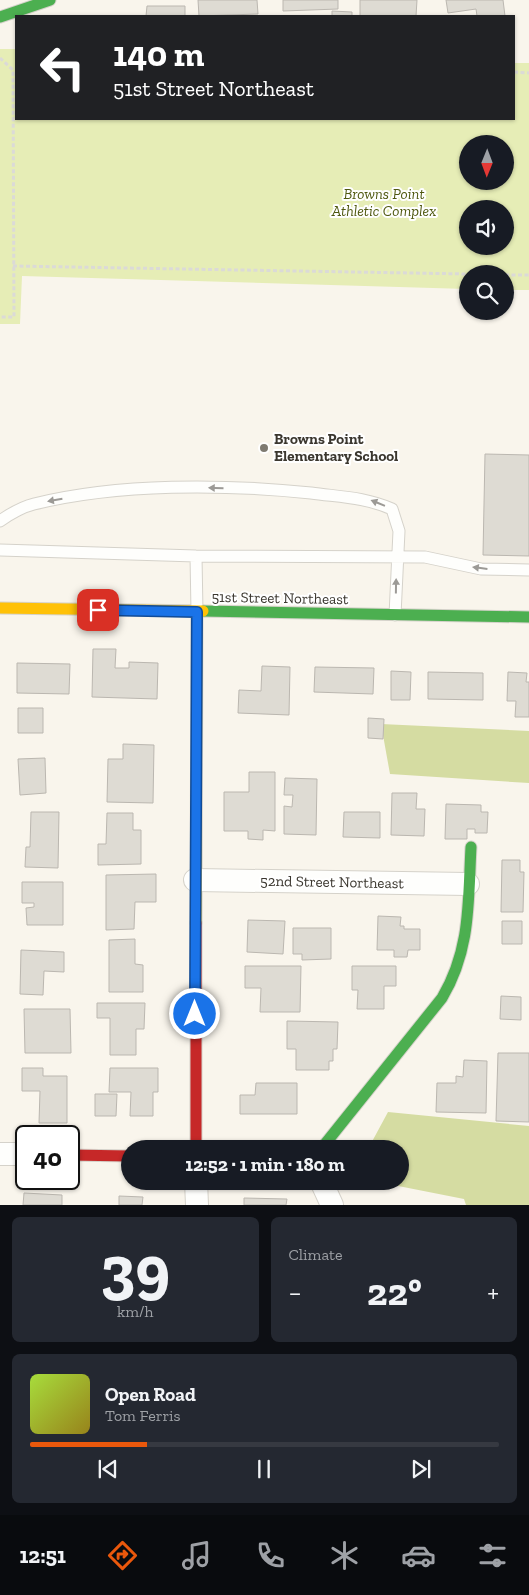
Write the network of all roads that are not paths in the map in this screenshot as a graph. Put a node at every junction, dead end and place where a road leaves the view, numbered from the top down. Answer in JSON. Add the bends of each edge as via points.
{"nodes":[{"id":1,"x":50,"y":0,"type":"edge"},
{"id":2,"x":0,"y":17,"type":"edge"},
{"id":3,"x":0,"y":521,"type":"edge"},
{"id":4,"x":0,"y":550,"type":"edge"},
{"id":5,"x":196,"y":556,"type":"junction"},
{"id":6,"x":396,"y":558,"type":"junction"},
{"id":7,"x":529,"y":570,"type":"edge"},
{"id":8,"x":0,"y":608,"type":"edge"},
{"id":9,"x":197,"y":612,"type":"junction"},
{"id":10,"x":395,"y":615,"type":"junction"},
{"id":11,"x":529,"y":617,"type":"edge"},
{"id":12,"x":471,"y":847,"type":"dead end"},
{"id":13,"x":195,"y":880,"type":"junction"},
{"id":14,"x":468,"y":884,"type":"junction"},
{"id":15,"x":196,"y":1140,"type":"edge"},
{"id":16,"x":328,"y":1140,"type":"edge"},
{"id":17,"x":0,"y":1154,"type":"edge"},
{"id":18,"x":15,"y":1154,"type":"edge"},
{"id":19,"x":80,"y":1155,"type":"edge"},
{"id":20,"x":121,"y":1156,"type":"edge"},
{"id":21,"x":196,"y":1190,"type":"edge"},
{"id":22,"x":325,"y":1190,"type":"edge"},
{"id":23,"x":196,"y":1205,"type":"edge"},
{"id":24,"x":332,"y":1205,"type":"edge"}],
"edges":[{"from":1,"to":2,"type":"street"},
{"from":6,"to":3,"type":"lane","one_way":true,"via":[[398,532],[392,509],[371,500],[270,489],[97,492],[32,504]]},
{"from":4,"to":5,"type":"lane"},
{"from":5,"to":6,"type":"lane"},
{"from":5,"to":9,"type":"lane"},
{"from":7,"to":6,"type":"lane","one_way":true,"via":[[481,569],[425,558]]},
{"from":10,"to":6,"type":"lane","one_way":true},
{"from":8,"to":9,"type":"street","name":"51st Street Northeast"},
{"from":9,"to":10,"type":"street","name":"51st Street Northeast"},
{"from":9,"to":13,"type":"street"},
{"from":10,"to":11,"type":"street","name":"51st Street Northeast"},
{"from":12,"to":14,"type":"street"},
{"from":13,"to":14,"type":"street","name":"52nd Street Northeast"},
{"from":13,"to":15,"type":"street"},
{"from":14,"to":16,"type":"street","via":[[465,944],[462,960],[450,986]]},
{"from":17,"to":18,"type":"street"},
{"from":19,"to":20,"type":"street"},
{"from":21,"to":23,"type":"street"},
{"from":22,"to":24,"type":"street"}]}
